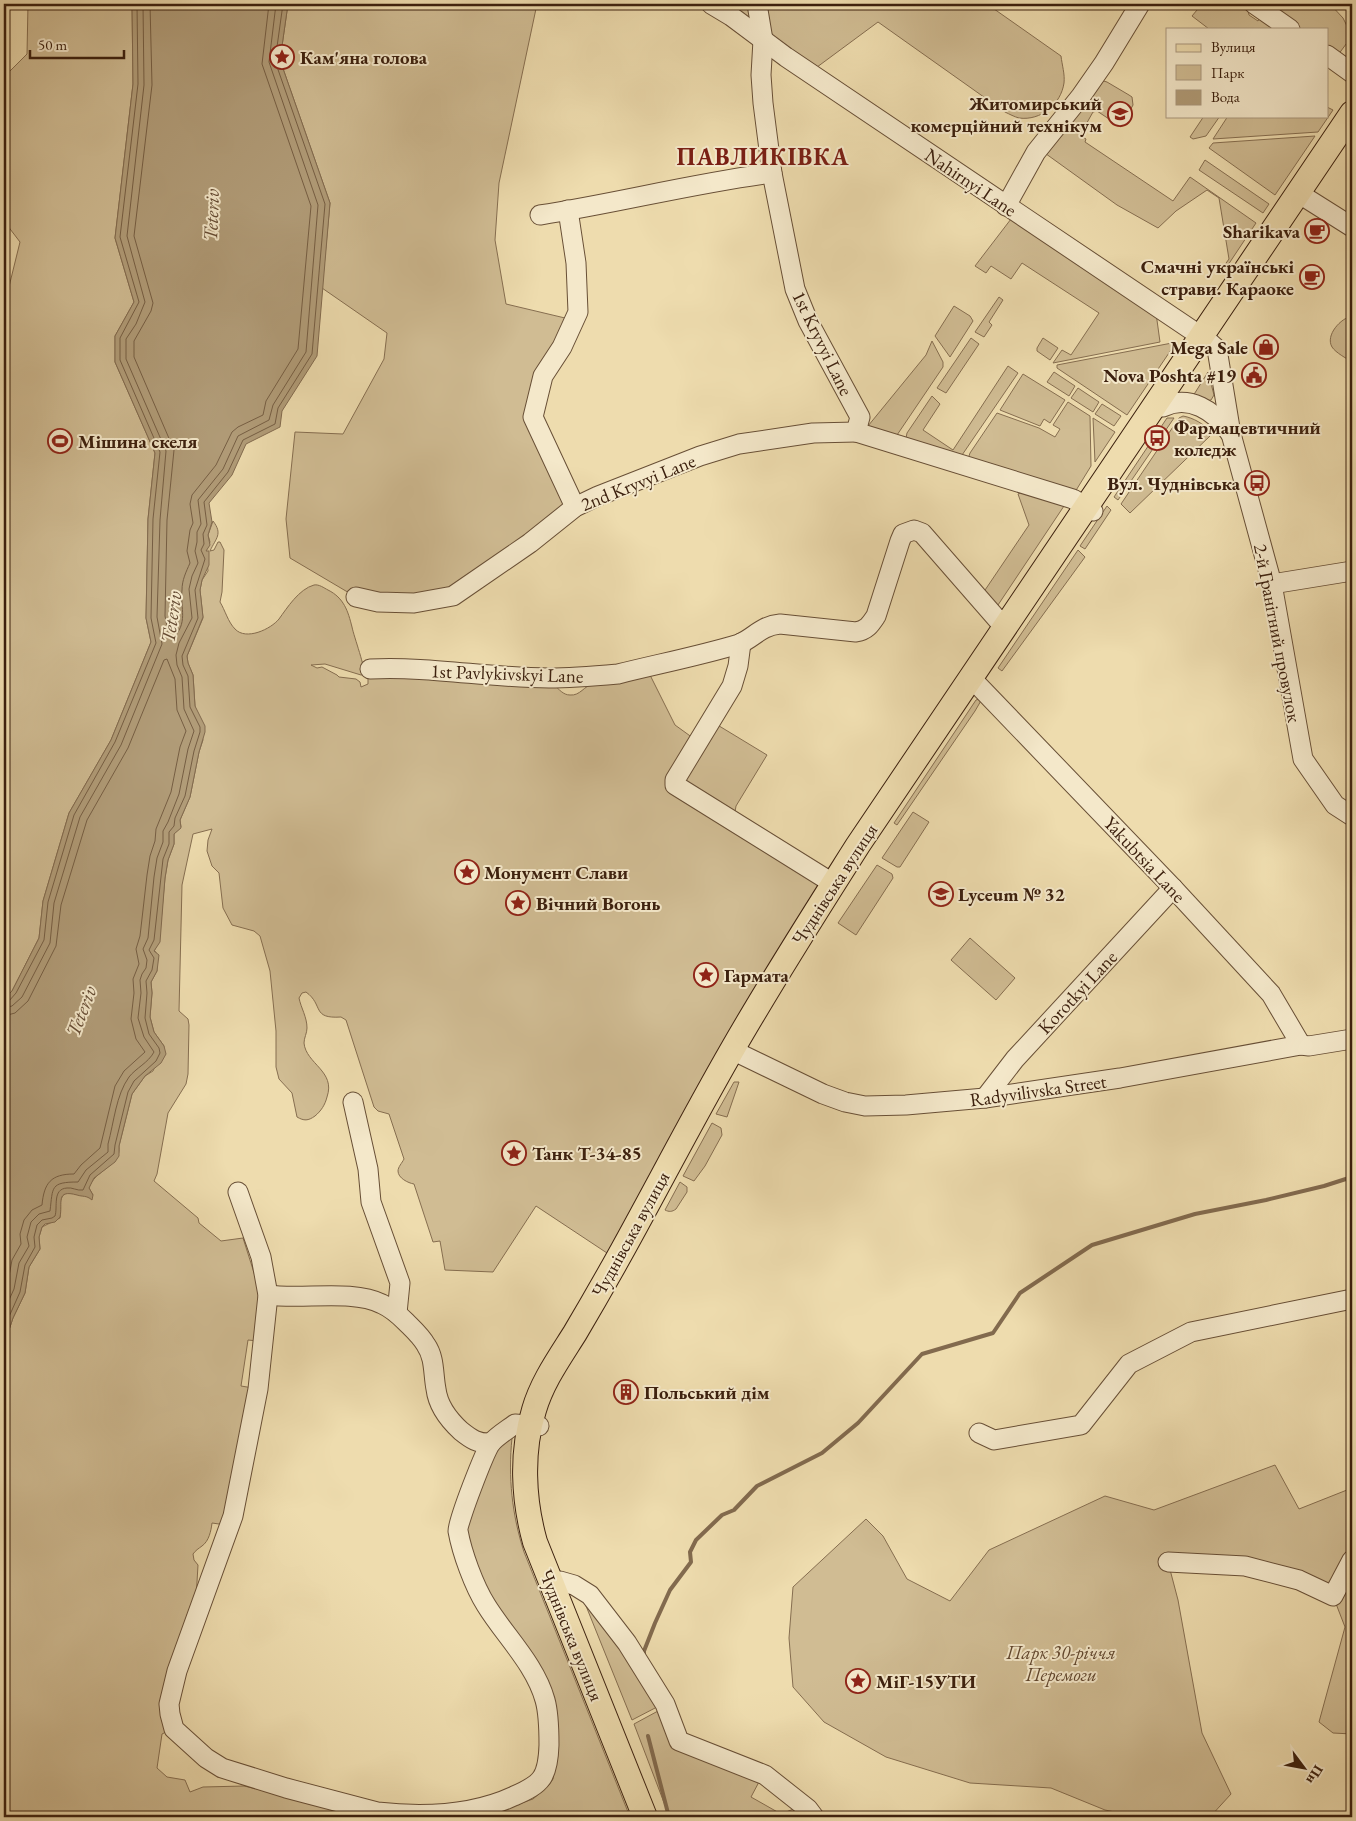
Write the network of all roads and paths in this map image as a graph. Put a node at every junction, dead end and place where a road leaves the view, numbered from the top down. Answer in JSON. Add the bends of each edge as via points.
{"nodes":[{"id":1,"x":711,"y":4,"type":"edge"},
{"id":2,"x":757,"y":4,"type":"edge"},
{"id":3,"x":1140,"y":4,"type":"edge"},
{"id":4,"x":1254,"y":4,"type":"edge"},
{"id":5,"x":1289,"y":28,"type":"edge"},
{"id":6,"x":763,"y":40,"type":"junction"},
{"id":7,"x":1328,"y":56,"type":"edge"},
{"id":8,"x":1352,"y":73,"type":"edge"},
{"id":9,"x":1352,"y":113,"type":"edge"},
{"id":10,"x":1352,"y":128,"type":"edge"},
{"id":11,"x":772,"y":173,"type":"junction"},
{"id":12,"x":1306,"y":198,"type":"junction"},
{"id":13,"x":1006,"y":206,"type":"junction"},
{"id":14,"x":568,"y":210,"type":"junction"},
{"id":15,"x":540,"y":215,"type":"dead end"},
{"id":16,"x":1352,"y":227,"type":"edge"},
{"id":17,"x":1205,"y":338,"type":"junction"},
{"id":18,"x":1163,"y":407,"type":"junction"},
{"id":19,"x":856,"y":432,"type":"junction"},
{"id":20,"x":1231,"y":434,"type":"junction"},
{"id":21,"x":575,"y":507,"type":"junction"},
{"id":22,"x":1090,"y":509,"type":"junction"},
{"id":23,"x":1352,"y":571,"type":"edge"},
{"id":24,"x":1272,"y":584,"type":"junction"},
{"id":25,"x":356,"y":597,"type":"dead end"},
{"id":26,"x":1004,"y":627,"type":"junction"},
{"id":27,"x":741,"y":643,"type":"junction"},
{"id":28,"x":370,"y":669,"type":"dead end"},
{"id":29,"x":976,"y":683,"type":"junction"},
{"id":30,"x":1352,"y":816,"type":"edge"},
{"id":31,"x":834,"y":884,"type":"junction"},
{"id":32,"x":1173,"y":888,"type":"junction"},
{"id":33,"x":1352,"y":1039,"type":"edge"},
{"id":34,"x":1301,"y":1045,"type":"junction"},
{"id":35,"x":736,"y":1052,"type":"junction"},
{"id":36,"x":985,"y":1098,"type":"junction"},
{"id":37,"x":353,"y":1102,"type":"dead end"},
{"id":38,"x":238,"y":1192,"type":"dead end"},
{"id":39,"x":268,"y":1296,"type":"junction"},
{"id":40,"x":1352,"y":1299,"type":"edge"},
{"id":41,"x":396,"y":1313,"type":"junction"},
{"id":42,"x":535,"y":1425,"type":"junction"},
{"id":43,"x":979,"y":1433,"type":"dead end"},
{"id":44,"x":491,"y":1443,"type":"junction"},
{"id":45,"x":1352,"y":1560,"type":"edge"},
{"id":46,"x":1168,"y":1562,"type":"dead end"},
{"id":47,"x":560,"y":1581,"type":"junction"},
{"id":48,"x":632,"y":1772,"type":"junction"},
{"id":49,"x":645,"y":1817,"type":"edge"},
{"id":50,"x":656,"y":1817,"type":"edge"},
{"id":51,"x":814,"y":1817,"type":"edge"}],
"edges":[{"from":1,"to":6,"type":"street","name":"Nahirnyi Lane"},
{"from":2,"to":6,"type":"street","name":"1st Kryvyi Lane"},
{"from":3,"to":13,"type":"street","via":[[1085,90],[1036,152]]},
{"from":4,"to":5,"type":"street"},
{"from":6,"to":11,"type":"street","name":"1st Kryvyi Lane","via":[[761,75]]},
{"from":6,"to":13,"type":"street","name":"Nahirnyi Lane"},
{"from":7,"to":8,"type":"street"},
{"from":9,"to":17,"type":"main road","name":"Чуднівська вулиця"},
{"from":10,"to":12,"type":"main road","name":"Чуднівська вулиця"},
{"from":11,"to":14,"type":"street"},
{"from":11,"to":19,"type":"street","name":"1st Kryvyi Lane","via":[[795,288],[808,320],[860,417]]},
{"from":12,"to":16,"type":"street"},
{"from":12,"to":17,"type":"main road","name":"Чуднівська вулиця"},
{"from":13,"to":17,"type":"street","name":"Nahirnyi Lane"},
{"from":14,"to":15,"type":"street"},
{"from":14,"to":21,"type":"street","via":[[576,263],[578,312],[562,347],[543,376],[533,417]]},
{"from":17,"to":18,"type":"main road","name":"Чуднівська вулиця"},
{"from":17,"to":20,"type":"street","name":"2-й Гранітний провулок","via":[[1218,354]]},
{"from":17,"to":22,"type":"main road","name":"Чуднівська вулиця"},
{"from":18,"to":20,"type":"street","via":[[1177,402],[1197,405],[1213,414]]},
{"from":18,"to":22,"type":"main road","name":"Чуднівська вулиця"},
{"from":19,"to":21,"type":"street","name":"2nd Kryvyi Lane","via":[[813,433],[739,444],[700,456]]},
{"from":19,"to":22,"type":"street","via":[[1073,498]]},
{"from":20,"to":24,"type":"street","name":"2-й Гранітний провулок"},
{"from":21,"to":25,"type":"street","name":"2nd Kryvyi Lane","via":[[530,543],[453,596],[414,602],[378,602]]},
{"from":22,"to":26,"type":"main road","name":"Чуднівська вулиця"},
{"from":22,"to":29,"type":"main road","name":"Чуднівська вулиця"},
{"from":23,"to":24,"type":"street"},
{"from":24,"to":30,"type":"street","name":"2-й Гранітний провулок","via":[[1303,759],[1335,805]]},
{"from":26,"to":27,"type":"street","name":"1st Pavlykivskyi Lane","via":[[922,534],[914,530],[903,534],[876,616],[863,631],[780,624],[763,628]]},
{"from":26,"to":31,"type":"main road","name":"Чуднівська вулиця"},
{"from":27,"to":28,"type":"street","name":"1st Pavlykivskyi Lane","via":[[607,675],[550,678]]},
{"from":27,"to":31,"type":"street","via":[[732,686],[675,785]]},
{"from":29,"to":32,"type":"street","name":"Yakubtsia Lane"},
{"from":29,"to":35,"type":"main road","name":"Чуднівська вулиця","via":[[865,849]]},
{"from":31,"to":35,"type":"main road","name":"Чуднівська вулиця","via":[[784,962]]},
{"from":32,"to":34,"type":"street","name":"Yakubtsia Lane","via":[[1271,994]]},
{"from":32,"to":36,"type":"street","name":"Korotkyi Lane","via":[[1015,1059]]},
{"from":33,"to":34,"type":"street","name":"Radyvilivska Street"},
{"from":34,"to":36,"type":"street","name":"Radyvilivska Street","via":[[1120,1078]]},
{"from":35,"to":36,"type":"street","name":"Radyvilivska Street","via":[[823,1094],[865,1106]]},
{"from":35,"to":42,"type":"main road","name":"Чуднівська вулиця","via":[[557,1362],[535,1407]]},
{"from":37,"to":41,"type":"street","via":[[368,1170],[371,1202],[400,1283]]},
{"from":38,"to":39,"type":"street","via":[[261,1257]]},
{"from":39,"to":41,"type":"street","via":[[358,1297],[382,1304]]},
{"from":39,"to":44,"type":"street","via":[[256,1398],[233,1516],[177,1671],[169,1704],[174,1729],[206,1758],[222,1768],[286,1788],[377,1812],[414,1815],[472,1809],[506,1800],[533,1788],[543,1777],[549,1754],[545,1699],[529,1667],[485,1604],[473,1580],[457,1528]]},
{"from":40,"to":43,"type":"street","via":[[1191,1332],[1129,1364],[1081,1425],[994,1440]]},
{"from":41,"to":44,"type":"street","via":[[426,1344],[444,1412],[470,1439],[481,1444]]},
{"from":42,"to":44,"type":"street","via":[[515,1424]]},
{"from":42,"to":47,"type":"main road","name":"Чуднівська вулиця","via":[[536,1507],[541,1531]]},
{"from":42,"to":48,"type":"main road","name":"Чуднівська вулиця","via":[[527,1447],[529,1522]]},
{"from":45,"to":46,"type":"street","via":[[1333,1596],[1299,1580],[1245,1566]]},
{"from":47,"to":48,"type":"main road","name":"Чуднівська вулиця"},
{"from":47,"to":51,"type":"street","via":[[590,1595],[627,1643],[666,1704],[679,1741],[765,1775]]},
{"from":48,"to":49,"type":"main road"},
{"from":48,"to":50,"type":"main road"}]}
